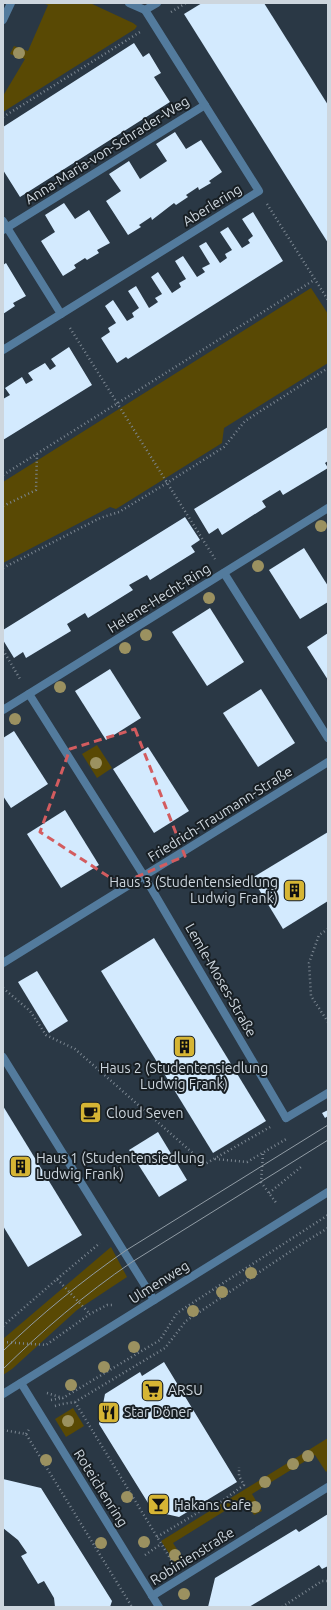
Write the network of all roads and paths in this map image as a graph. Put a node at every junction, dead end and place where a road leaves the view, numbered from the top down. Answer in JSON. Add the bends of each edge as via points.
{"nodes":[{"id":1,"x":11,"y":3,"type":"edge"},
{"id":2,"x":129,"y":3,"type":"edge"},
{"id":3,"x":157,"y":3,"type":"edge"},
{"id":4,"x":145,"y":10,"type":"junction"},
{"id":5,"x":3,"y":20,"type":"edge"},
{"id":6,"x":154,"y":23,"type":"junction"},
{"id":7,"x":205,"y":105,"type":"junction"},
{"id":8,"x":3,"y":117,"type":"edge"},
{"id":9,"x":259,"y":191,"type":"junction"},
{"id":10,"x":4,"y":226,"type":"edge"},
{"id":11,"x":314,"y":280,"type":"junction"},
{"id":12,"x":328,"y":300,"type":"edge"},
{"id":13,"x":61,"y":314,"type":"junction"},
{"id":14,"x":3,"y":350,"type":"edge"},
{"id":15,"x":328,"y":368,"type":"edge"},
{"id":16,"x":117,"y":403,"type":"junction"},
{"id":17,"x":37,"y":454,"type":"junction"},
{"id":18,"x":3,"y":475,"type":"edge"},
{"id":19,"x":167,"y":483,"type":"junction"},
{"id":20,"x":3,"y":506,"type":"edge"},
{"id":21,"x":328,"y":508,"type":"edge"},
{"id":22,"x":3,"y":568,"type":"edge"},
{"id":23,"x":224,"y":573,"type":"junction"},
{"id":24,"x":3,"y":650,"type":"edge"},
{"id":25,"x":29,"y":694,"type":"junction"},
{"id":26,"x":3,"y":710,"type":"edge"},
{"id":27,"x":328,"y":738,"type":"edge"},
{"id":28,"x":328,"y":762,"type":"edge"},
{"id":29,"x":144,"y":876,"type":"junction"},
{"id":30,"x":328,"y":929,"type":"edge"},
{"id":31,"x":3,"y":963,"type":"edge"},
{"id":32,"x":3,"y":988,"type":"edge"},
{"id":33,"x":328,"y":1022,"type":"edge"},
{"id":34,"x":3,"y":1057,"type":"edge"},
{"id":35,"x":328,"y":1093,"type":"edge"},
{"id":36,"x":286,"y":1118,"type":"junction"},
{"id":37,"x":288,"y":1138,"type":"dead end"},
{"id":38,"x":263,"y":1153,"type":"junction"},
{"id":39,"x":214,"y":1159,"type":"junction"},
{"id":40,"x":301,"y":1167,"type":"dead end"},
{"id":41,"x":328,"y":1192,"type":"edge"},
{"id":42,"x":269,"y":1193,"type":"junction"},
{"id":43,"x":328,"y":1215,"type":"edge"},
{"id":44,"x":287,"y":1218,"type":"junction"},
{"id":45,"x":328,"y":1228,"type":"edge"},
{"id":46,"x":112,"y":1232,"type":"junction"},
{"id":47,"x":58,"y":1279,"type":"junction"},
{"id":48,"x":154,"y":1300,"type":"junction"},
{"id":49,"x":3,"y":1326,"type":"edge"},
{"id":50,"x":3,"y":1342,"type":"edge"},
{"id":51,"x":21,"y":1383,"type":"junction"},
{"id":52,"x":3,"y":1394,"type":"edge"},
{"id":53,"x":3,"y":1430,"type":"edge"},
{"id":54,"x":239,"y":1467,"type":"dead end"},
{"id":55,"x":328,"y":1487,"type":"edge"},
{"id":56,"x":157,"y":1537,"type":"junction"},
{"id":57,"x":181,"y":1577,"type":"junction"},
{"id":58,"x":328,"y":1581,"type":"edge"},
{"id":59,"x":152,"y":1596,"type":"junction"},
{"id":60,"x":132,"y":1607,"type":"edge"},
{"id":61,"x":159,"y":1607,"type":"edge"},
{"id":62,"x":282,"y":1607,"type":"edge"}],
"edges":[{"from":1,"to":5,"type":"street"},
{"from":2,"to":4,"type":"street"},
{"from":3,"to":4,"type":"street"},
{"from":4,"to":6,"type":"street","name":"Aberlering"},
{"from":6,"to":7,"type":"street","name":"Aberlering"},
{"from":6,"to":8,"type":"path"},
{"from":7,"to":9,"type":"street","name":"Aberlering"},
{"from":7,"to":10,"type":"street","name":"Anna-Maria-von-Schrader-Weg"},
{"from":9,"to":11,"type":"path"},
{"from":9,"to":13,"type":"street","name":"Aberlering"},
{"from":10,"to":13,"type":"street"},
{"from":11,"to":12,"type":"path"},
{"from":11,"to":16,"type":"path"},
{"from":13,"to":14,"type":"street","name":"Aberlering"},
{"from":13,"to":16,"type":"path"},
{"from":15,"to":19,"type":"path","via":[[245,421],[224,447]]},
{"from":16,"to":17,"type":"path"},
{"from":16,"to":19,"type":"path"},
{"from":17,"to":18,"type":"path"},
{"from":17,"to":20,"type":"path","via":[[36,490]]},
{"from":19,"to":22,"type":"path","via":[[119,512],[100,518]]},
{"from":19,"to":23,"type":"path"},
{"from":21,"to":23,"type":"street","name":"Helene-Hecht-Ring"},
{"from":23,"to":25,"type":"street","name":"Helene-Hecht-Ring"},
{"from":23,"to":27,"type":"street"},
{"from":24,"to":25,"type":"path"},
{"from":25,"to":26,"type":"street","name":"Helene-Hecht-Ring"},
{"from":25,"to":29,"type":"street","name":"Lemle-Moses-Straße"},
{"from":28,"to":29,"type":"street","name":"Friedrich-Traumann-Straße"},
{"from":29,"to":31,"type":"street","name":"Friedrich-Traumann-Straße"},
{"from":29,"to":36,"type":"street","name":"Lemle-Moses-Straße"},
{"from":30,"to":33,"type":"path","via":[[319,935],[309,963],[311,996]]},
{"from":32,"to":39,"type":"path","via":[[30,1011],[46,1035],[75,1049],[205,1164]]},
{"from":34,"to":46,"type":"street"},
{"from":35,"to":36,"type":"street"},
{"from":36,"to":39,"type":"path"},
{"from":37,"to":38,"type":"path"},
{"from":38,"to":39,"type":"path","via":[[247,1162]]},
{"from":38,"to":42,"type":"path","via":[[261,1182]]},
{"from":40,"to":42,"type":"path"},
{"from":41,"to":44,"type":"street","name":"Ulmenweg"},
{"from":42,"to":44,"type":"path"},
{"from":43,"to":51,"type":"path","via":[[177,1313],[160,1340],[63,1398]]},
{"from":44,"to":48,"type":"street","name":"Ulmenweg"},
{"from":45,"to":56,"type":"path","via":[[186,1321],[165,1348],[75,1402]]},
{"from":46,"to":47,"type":"path"},
{"from":46,"to":48,"type":"street"},
{"from":47,"to":49,"type":"path"},
{"from":47,"to":50,"type":"path","via":[[90,1314],[46,1346]]},
{"from":48,"to":51,"type":"street","name":"Ulmenweg"},
{"from":51,"to":52,"type":"street","name":"Ulmenweg"},
{"from":51,"to":59,"type":"street","name":"Roteichenring"},
{"from":53,"to":60,"type":"path","via":[[26,1434]]},
{"from":54,"to":56,"type":"path","via":[[239,1476],[244,1485],[210,1509],[209,1506]]},
{"from":55,"to":57,"type":"street","name":"Robinienstraße"},
{"from":56,"to":57,"type":"path"},
{"from":57,"to":59,"type":"street","name":"Robinienstraße"},
{"from":58,"to":62,"type":"path","via":[[322,1581]]},
{"from":59,"to":61,"type":"street","name":"Roteichenring"}]}
